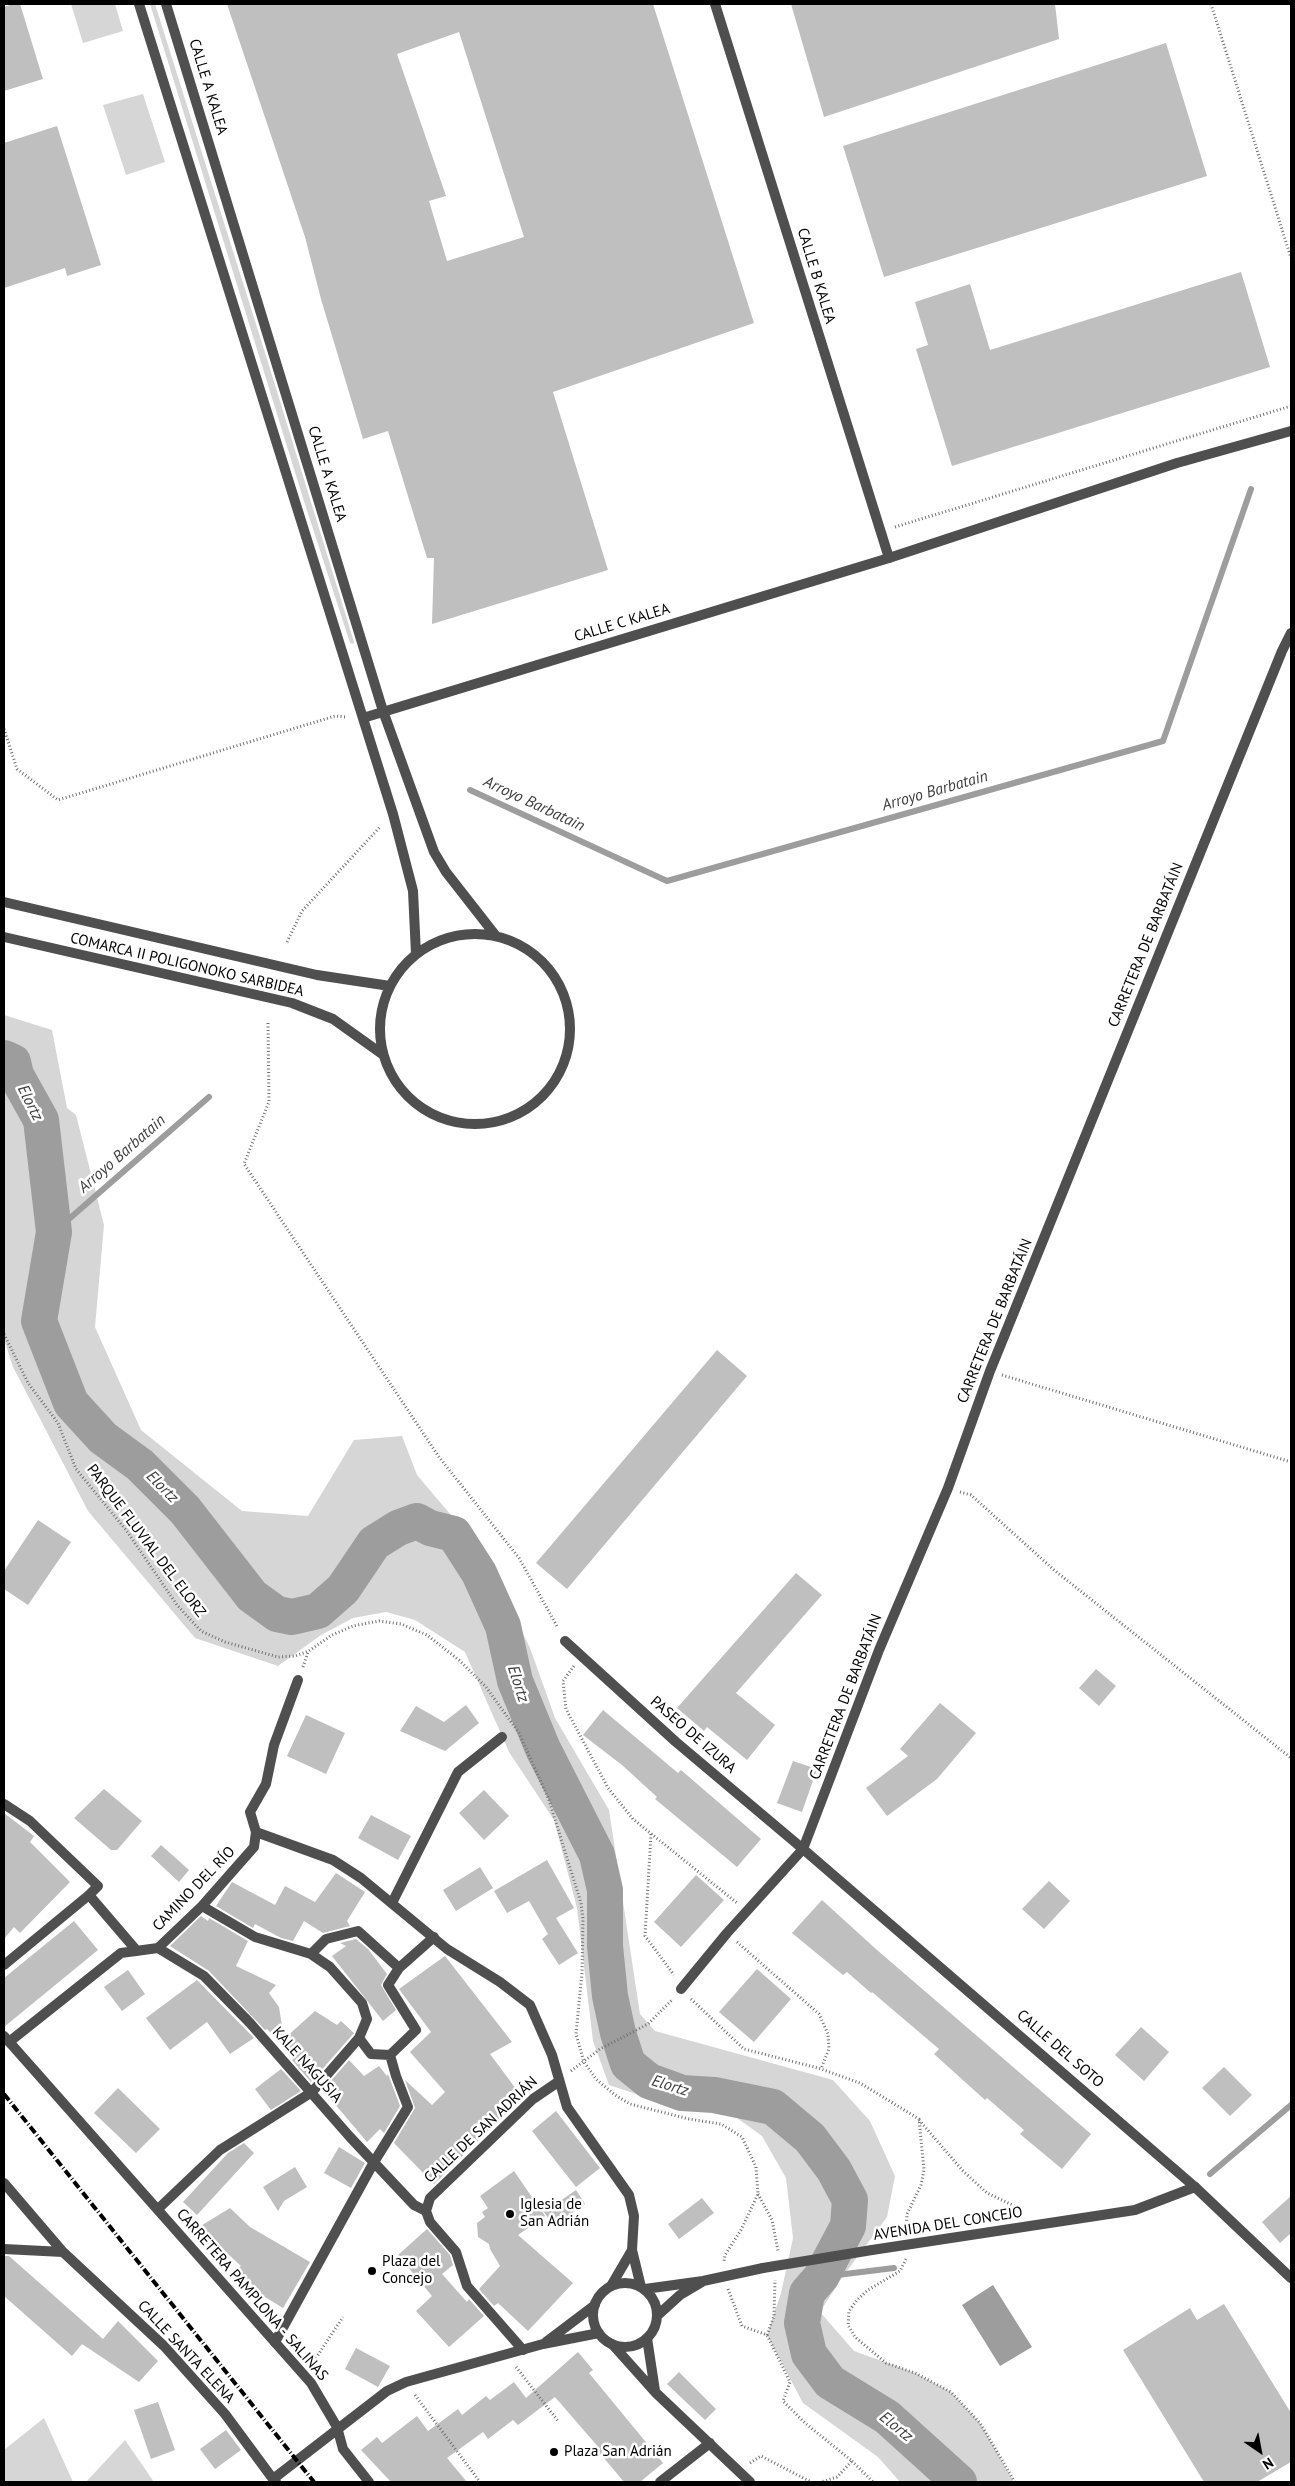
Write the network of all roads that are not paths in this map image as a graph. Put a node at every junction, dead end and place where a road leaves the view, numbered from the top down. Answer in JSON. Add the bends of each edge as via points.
{"nodes":[{"id":1,"x":140,"y":4,"type":"edge"},
{"id":2,"x":166,"y":4,"type":"edge"},
{"id":3,"x":715,"y":4,"type":"edge"},
{"id":4,"x":1291,"y":431,"type":"edge"},
{"id":5,"x":889,"y":558,"type":"junction"},
{"id":6,"x":1291,"y":633,"type":"edge"},
{"id":7,"x":383,"y":710,"type":"junction"},
{"id":8,"x":363,"y":718,"type":"junction"},
{"id":9,"x":4,"y":902,"type":"edge"},
{"id":10,"x":496,"y":936,"type":"junction"},
{"id":11,"x":4,"y":937,"type":"edge"},
{"id":12,"x":416,"y":954,"type":"junction"},
{"id":13,"x":390,"y":986,"type":"junction"},
{"id":14,"x":382,"y":1054,"type":"junction"},
{"id":15,"x":565,"y":1641,"type":"road end"},
{"id":16,"x":298,"y":1680,"type":"dead end"},
{"id":17,"x":502,"y":1737,"type":"dead end"},
{"id":18,"x":4,"y":1804,"type":"edge"},
{"id":19,"x":256,"y":1832,"type":"junction"},
{"id":20,"x":804,"y":1849,"type":"junction"},
{"id":21,"x":89,"y":1895,"type":"junction"},
{"id":22,"x":392,"y":1903,"type":"junction"},
{"id":23,"x":202,"y":1906,"type":"junction"},
{"id":24,"x":434,"y":1937,"type":"junction"},
{"id":25,"x":158,"y":1948,"type":"junction"},
{"id":26,"x":137,"y":1951,"type":"junction"},
{"id":27,"x":311,"y":1954,"type":"junction"},
{"id":28,"x":4,"y":1965,"type":"edge"},
{"id":29,"x":399,"y":1968,"type":"junction"},
{"id":30,"x":681,"y":1989,"type":"road end"},
{"id":31,"x":359,"y":2038,"type":"junction"},
{"id":32,"x":6,"y":2039,"type":"edge"},
{"id":33,"x":390,"y":2055,"type":"junction"},
{"id":34,"x":558,"y":2082,"type":"junction"},
{"id":35,"x":312,"y":2092,"type":"junction"},
{"id":36,"x":374,"y":2162,"type":"junction"},
{"id":37,"x":4,"y":2183,"type":"edge"},
{"id":38,"x":1195,"y":2187,"type":"junction"},
{"id":39,"x":158,"y":2209,"type":"junction"},
{"id":40,"x":426,"y":2211,"type":"junction"},
{"id":41,"x":4,"y":2249,"type":"edge"},
{"id":42,"x":632,"y":2250,"type":"junction"},
{"id":43,"x":63,"y":2252,"type":"junction"},
{"id":44,"x":1291,"y":2278,"type":"edge"},
{"id":45,"x":703,"y":2281,"type":"junction"},
{"id":46,"x":611,"y":2286,"type":"junction"},
{"id":47,"x":643,"y":2288,"type":"junction"},
{"id":48,"x":595,"y":2305,"type":"junction"},
{"id":49,"x":658,"y":2315,"type":"junction"},
{"id":50,"x":598,"y":2332,"type":"junction"},
{"id":51,"x":648,"y":2338,"type":"junction"},
{"id":52,"x":275,"y":2342,"type":"junction"},
{"id":53,"x":543,"y":2344,"type":"junction"},
{"id":54,"x":612,"y":2344,"type":"junction"},
{"id":55,"x":523,"y":2350,"type":"junction"},
{"id":56,"x":655,"y":2392,"type":"junction"},
{"id":57,"x":337,"y":2428,"type":"junction"},
{"id":58,"x":710,"y":2443,"type":"junction"},
{"id":59,"x":275,"y":2480,"type":"edge"},
{"id":60,"x":369,"y":2482,"type":"edge"},
{"id":61,"x":660,"y":2482,"type":"edge"},
{"id":62,"x":750,"y":2482,"type":"edge"}],
"edges":[{"from":1,"to":8,"type":"street"},
{"from":2,"to":7,"type":"street","name":"CALLE A KALEA"},
{"from":3,"to":5,"type":"street","name":"CALLE B KALEA"},
{"from":4,"to":5,"type":"street","name":"CALLE C KALEA","via":[[1177,463]]},
{"from":5,"to":7,"type":"street","name":"CALLE C KALEA"},
{"from":6,"to":20,"type":"street","name":"CARRETERA DE BARBATÁIN","via":[[990,1371],[948,1488],[879,1650]]},
{"from":7,"to":8,"type":"street","name":"CALLE C KALEA"},
{"from":7,"to":10,"type":"street","name":"CALLE A KALEA","via":[[434,852]]},
{"from":8,"to":12,"type":"street","via":[[413,891]]},
{"from":9,"to":13,"type":"street","name":"COMARCA II POLIGONOKO SARBIDEA","via":[[317,975]]},
{"from":10,"to":12,"type":"street","via":[[468,934],[440,940]]},
{"from":10,"to":14,"type":"street","via":[[525,948],[548,967],[564,994],[570,1024],[567,1055],[553,1083],[537,1100],[505,1120],[474,1124],[444,1119],[416,1105],[395,1082]]},
{"from":11,"to":14,"type":"street","name":"COMARCA II POLIGONOKO SARBIDEA","via":[[292,1004],[333,1019]]},
{"from":12,"to":13,"type":"street","via":[[401,968]]},
{"from":13,"to":14,"type":"street","via":[[382,1008],[379,1031]]},
{"from":15,"to":20,"type":"street","name":"PASEO DE IZURA","via":[[676,1742]]},
{"from":16,"to":19,"type":"street","via":[[274,1745],[266,1784],[250,1812]]},
{"from":17,"to":22,"type":"street","via":[[458,1772]]},
{"from":18,"to":21,"type":"street","via":[[30,1821],[98,1886]]},
{"from":19,"to":22,"type":"street","via":[[333,1860]]},
{"from":19,"to":23,"type":"street","name":"CAMINO DEL RÍO","via":[[254,1847]]},
{"from":20,"to":30,"type":"street","name":"CARRETERA DE BARBATÁIN"},
{"from":20,"to":38,"type":"street","name":"CALLE DEL SOTO"},
{"from":21,"to":26,"type":"street"},
{"from":21,"to":28,"type":"street"},
{"from":22,"to":24,"type":"street"},
{"from":23,"to":25,"type":"street","name":"CAMINO DEL RÍO"},
{"from":23,"to":27,"type":"street","via":[[255,1937]]},
{"from":24,"to":29,"type":"street"},
{"from":24,"to":34,"type":"street","via":[[530,2005],[552,2055]]},
{"from":25,"to":26,"type":"street","name":"CAMINO DEL RÍO"},
{"from":25,"to":35,"type":"street","name":"KALE NAGUSIA","via":[[204,1976]]},
{"from":26,"to":32,"type":"street","name":"CAMINO DEL RÍO","via":[[121,1953]]},
{"from":27,"to":29,"type":"street","via":[[326,1939],[358,1930]]},
{"from":27,"to":31,"type":"street","via":[[330,1967],[362,2003],[367,2019]]},
{"from":29,"to":33,"type":"street","via":[[388,1985],[416,2030]]},
{"from":31,"to":33,"type":"street","via":[[371,2054]]},
{"from":31,"to":35,"type":"street","name":"CARRETERA PAMPLONA - SALINAS"},
{"from":32,"to":39,"type":"street","name":"CARRETERA PAMPLONA - SALINAS"},
{"from":33,"to":36,"type":"street","via":[[408,2107]]},
{"from":34,"to":40,"type":"street","name":"CALLE DE SAN ADRIÁN","via":[[533,2099],[430,2198]]},
{"from":34,"to":42,"type":"street","via":[[566,2107],[629,2195],[634,2216]]},
{"from":35,"to":36,"type":"street","name":"KALE NAGUSIA"},
{"from":35,"to":39,"type":"street","name":"CARRETERA PAMPLONA - SALINAS","via":[[220,2150]]},
{"from":36,"to":40,"type":"street","name":"KALE NAGUSIA","via":[[414,2204]]},
{"from":36,"to":52,"type":"street"},
{"from":37,"to":43,"type":"street","name":"CALLE SANTA ELENA"},
{"from":38,"to":44,"type":"street","name":"CALLE DEL SOTO"},
{"from":38,"to":45,"type":"street","name":"AVENIDA DEL CONCEJO","bridge":true,"via":[[1135,2210],[872,2250]]},
{"from":39,"to":52,"type":"street","name":"CARRETERA PAMPLONA - SALINAS"},
{"from":40,"to":55,"type":"street","via":[[430,2222],[456,2252],[467,2286]]},
{"from":41,"to":43,"type":"street"},
{"from":42,"to":46,"type":"street"},
{"from":42,"to":47,"type":"street"},
{"from":43,"to":59,"type":"street","name":"CALLE SANTA ELENA","via":[[164,2346],[225,2414]]},
{"from":45,"to":47,"type":"street","name":"AVENIDA DEL CONCEJO"},
{"from":45,"to":49,"type":"street","name":"AVENIDA DEL CONCEJO"},
{"from":46,"to":47,"type":"street","via":[[626,2283]]},
{"from":46,"to":48,"type":"street","via":[[604,2290]]},
{"from":47,"to":49,"type":"street","via":[[654,2300]]},
{"from":48,"to":50,"type":"street","via":[[594,2323]]},
{"from":48,"to":53,"type":"street"},
{"from":49,"to":51,"type":"street"},
{"from":50,"to":53,"type":"street"},
{"from":50,"to":54,"type":"street"},
{"from":51,"to":54,"type":"street","via":[[631,2346]]},
{"from":51,"to":56,"type":"street"},
{"from":52,"to":57,"type":"street","name":"CARRETERA PAMPLONA - SALINAS","via":[[311,2383]]},
{"from":53,"to":55,"type":"street"},
{"from":54,"to":56,"type":"street"},
{"from":55,"to":57,"type":"street","via":[[406,2382],[376,2397]]},
{"from":56,"to":58,"type":"street"},
{"from":57,"to":59,"type":"street"},
{"from":57,"to":60,"type":"street","name":"CARRETERA PAMPLONA - SALINAS","via":[[343,2449]]},
{"from":58,"to":61,"type":"street"},
{"from":58,"to":62,"type":"street"}]}
